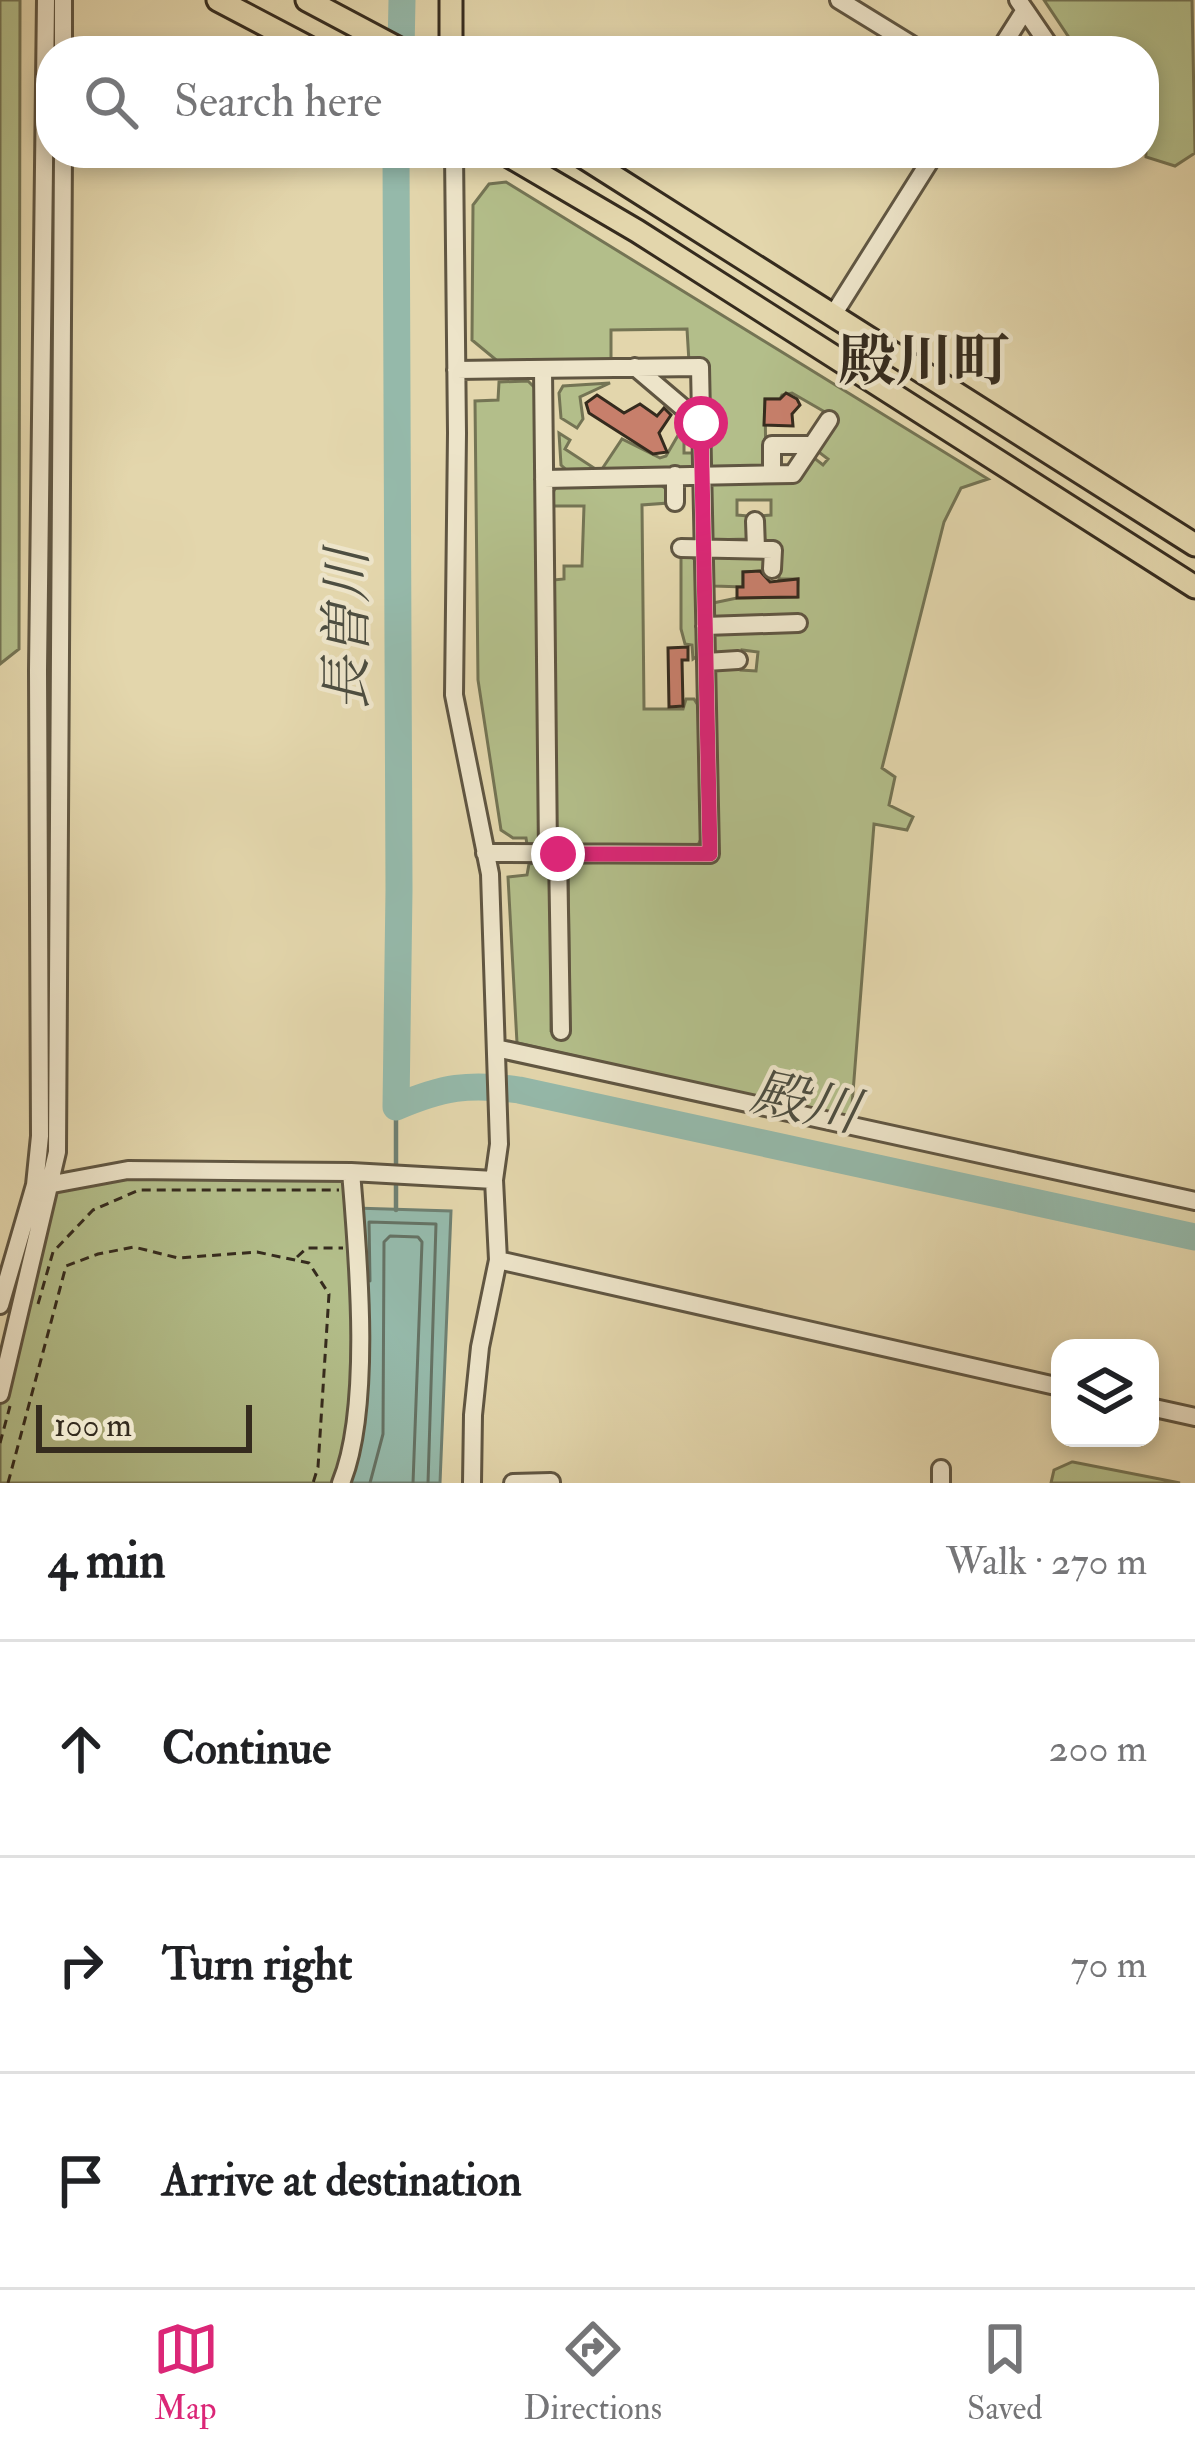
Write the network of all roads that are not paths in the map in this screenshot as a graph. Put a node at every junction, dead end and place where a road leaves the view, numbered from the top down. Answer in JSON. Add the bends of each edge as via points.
{"nodes":[{"id":1,"x":46,"y":0,"type":"edge"},
{"id":2,"x":63,"y":0,"type":"edge"},
{"id":3,"x":218,"y":0,"type":"edge"},
{"id":4,"x":307,"y":0,"type":"edge"},
{"id":5,"x":451,"y":0,"type":"edge"},
{"id":6,"x":839,"y":0,"type":"edge"},
{"id":7,"x":1021,"y":5,"type":"edge"},
{"id":8,"x":46,"y":36,"type":"edge"},
{"id":9,"x":63,"y":36,"type":"edge"},
{"id":10,"x":286,"y":36,"type":"edge"},
{"id":11,"x":375,"y":36,"type":"edge"},
{"id":12,"x":452,"y":36,"type":"edge"},
{"id":13,"x":898,"y":36,"type":"edge"},
{"id":14,"x":1006,"y":36,"type":"edge"},
{"id":15,"x":1043,"y":36,"type":"edge"},
{"id":16,"x":44,"y":168,"type":"edge"},
{"id":17,"x":63,"y":168,"type":"edge"},
{"id":18,"x":454,"y":168,"type":"edge"},
{"id":19,"x":530,"y":168,"type":"edge"},
{"id":20,"x":601,"y":168,"type":"edge"},
{"id":21,"x":926,"y":168,"type":"edge"},
{"id":22,"x":833,"y":315,"type":"junction"},
{"id":23,"x":635,"y":367,"type":"junction"},
{"id":24,"x":543,"y":369,"type":"junction"},
{"id":25,"x":456,"y":370,"type":"junction"},
{"id":26,"x":829,"y":420,"type":"dead end"},
{"id":27,"x":701,"y":423,"type":"junction"},
{"id":28,"x":812,"y":446,"type":"junction"},
{"id":29,"x":772,"y":474,"type":"junction"},
{"id":30,"x":675,"y":475,"type":"junction"},
{"id":31,"x":703,"y":475,"type":"junction"},
{"id":32,"x":544,"y":479,"type":"junction"},
{"id":33,"x":675,"y":502,"type":"dead end"},
{"id":34,"x":755,"y":521,"type":"dead end"},
{"id":35,"x":1195,"y":545,"type":"edge"},
{"id":36,"x":681,"y":548,"type":"dead end"},
{"id":37,"x":704,"y":549,"type":"junction"},
{"id":38,"x":755,"y":549,"type":"junction"},
{"id":39,"x":772,"y":569,"type":"dead end"},
{"id":40,"x":1195,"y":587,"type":"edge"},
{"id":41,"x":705,"y":591,"type":"junction"},
{"id":42,"x":728,"y":591,"type":"dead end"},
{"id":43,"x":798,"y":623,"type":"dead end"},
{"id":44,"x":705,"y":626,"type":"junction"},
{"id":45,"x":738,"y":660,"type":"dead end"},
{"id":46,"x":706,"y":662,"type":"junction"},
{"id":47,"x":485,"y":853,"type":"junction"},
{"id":48,"x":553,"y":854,"type":"junction"},
{"id":49,"x":561,"y":1030,"type":"dead end"},
{"id":50,"x":496,"y":1053,"type":"junction"},
{"id":51,"x":494,"y":1180,"type":"junction"},
{"id":52,"x":352,"y":1181,"type":"junction"},
{"id":53,"x":42,"y":1186,"type":"junction"},
{"id":54,"x":1195,"y":1202,"type":"edge"},
{"id":55,"x":498,"y":1260,"type":"junction"},
{"id":56,"x":0,"y":1306,"type":"edge"},
{"id":57,"x":1051,"y":1385,"type":"edge"},
{"id":58,"x":6,"y":1397,"type":"edge"},
{"id":59,"x":1159,"y":1409,"type":"edge"},
{"id":60,"x":1195,"y":1417,"type":"edge"},
{"id":61,"x":551,"y":1482,"type":"edge"},
{"id":62,"x":341,"y":1483,"type":"edge"},
{"id":63,"x":472,"y":1483,"type":"edge"},
{"id":64,"x":513,"y":1483,"type":"edge"}],
"edges":[{"from":1,"to":8,"type":"street"},
{"from":2,"to":9,"type":"street"},
{"from":3,"to":10,"type":"main road"},
{"from":4,"to":11,"type":"main road"},
{"from":5,"to":12,"type":"main road"},
{"from":6,"to":13,"type":"street"},
{"from":7,"to":14,"type":"street"},
{"from":7,"to":15,"type":"street"},
{"from":16,"to":53,"type":"street"},
{"from":17,"to":53,"type":"street","via":[[59,1060],[57,1152]]},
{"from":18,"to":25,"type":"street"},
{"from":19,"to":40,"type":"main road"},
{"from":20,"to":22,"type":"main road"},
{"from":21,"to":22,"type":"street"},
{"from":22,"to":35,"type":"main road"},
{"from":23,"to":24,"type":"street"},
{"from":23,"to":27,"type":"street"},
{"from":23,"to":27,"type":"street","via":[[700,367]]},
{"from":24,"to":25,"type":"street"},
{"from":24,"to":32,"type":"street"},
{"from":25,"to":47,"type":"street","via":[[454,695]]},
{"from":26,"to":28,"type":"street"},
{"from":27,"to":31,"type":"street"},
{"from":28,"to":29,"type":"street","via":[[793,475]]},
{"from":28,"to":29,"type":"street","via":[[772,438]]},
{"from":29,"to":31,"type":"street"},
{"from":30,"to":31,"type":"street"},
{"from":30,"to":32,"type":"street"},
{"from":30,"to":33,"type":"street"},
{"from":31,"to":37,"type":"street"},
{"from":32,"to":48,"type":"street"},
{"from":34,"to":38,"type":"street"},
{"from":36,"to":37,"type":"street"},
{"from":37,"to":38,"type":"street"},
{"from":37,"to":41,"type":"street"},
{"from":38,"to":39,"type":"street","via":[[773,550]]},
{"from":41,"to":42,"type":"street"},
{"from":41,"to":44,"type":"street"},
{"from":43,"to":44,"type":"street"},
{"from":44,"to":46,"type":"street"},
{"from":45,"to":46,"type":"street"},
{"from":46,"to":48,"type":"street","via":[[710,854]]},
{"from":47,"to":48,"type":"street"},
{"from":47,"to":50,"type":"street"},
{"from":48,"to":49,"type":"street"},
{"from":50,"to":51,"type":"street"},
{"from":50,"to":54,"type":"street"},
{"from":51,"to":52,"type":"street"},
{"from":51,"to":55,"type":"street"},
{"from":52,"to":53,"type":"street","via":[[128,1170]]},
{"from":52,"to":62,"type":"street","via":[[356,1433]]},
{"from":53,"to":56,"type":"street"},
{"from":53,"to":58,"type":"street"},
{"from":55,"to":57,"type":"street"},
{"from":55,"to":63,"type":"street","via":[[480,1347]]},
{"from":59,"to":60,"type":"street"},
{"from":61,"to":64,"type":"street"}]}
